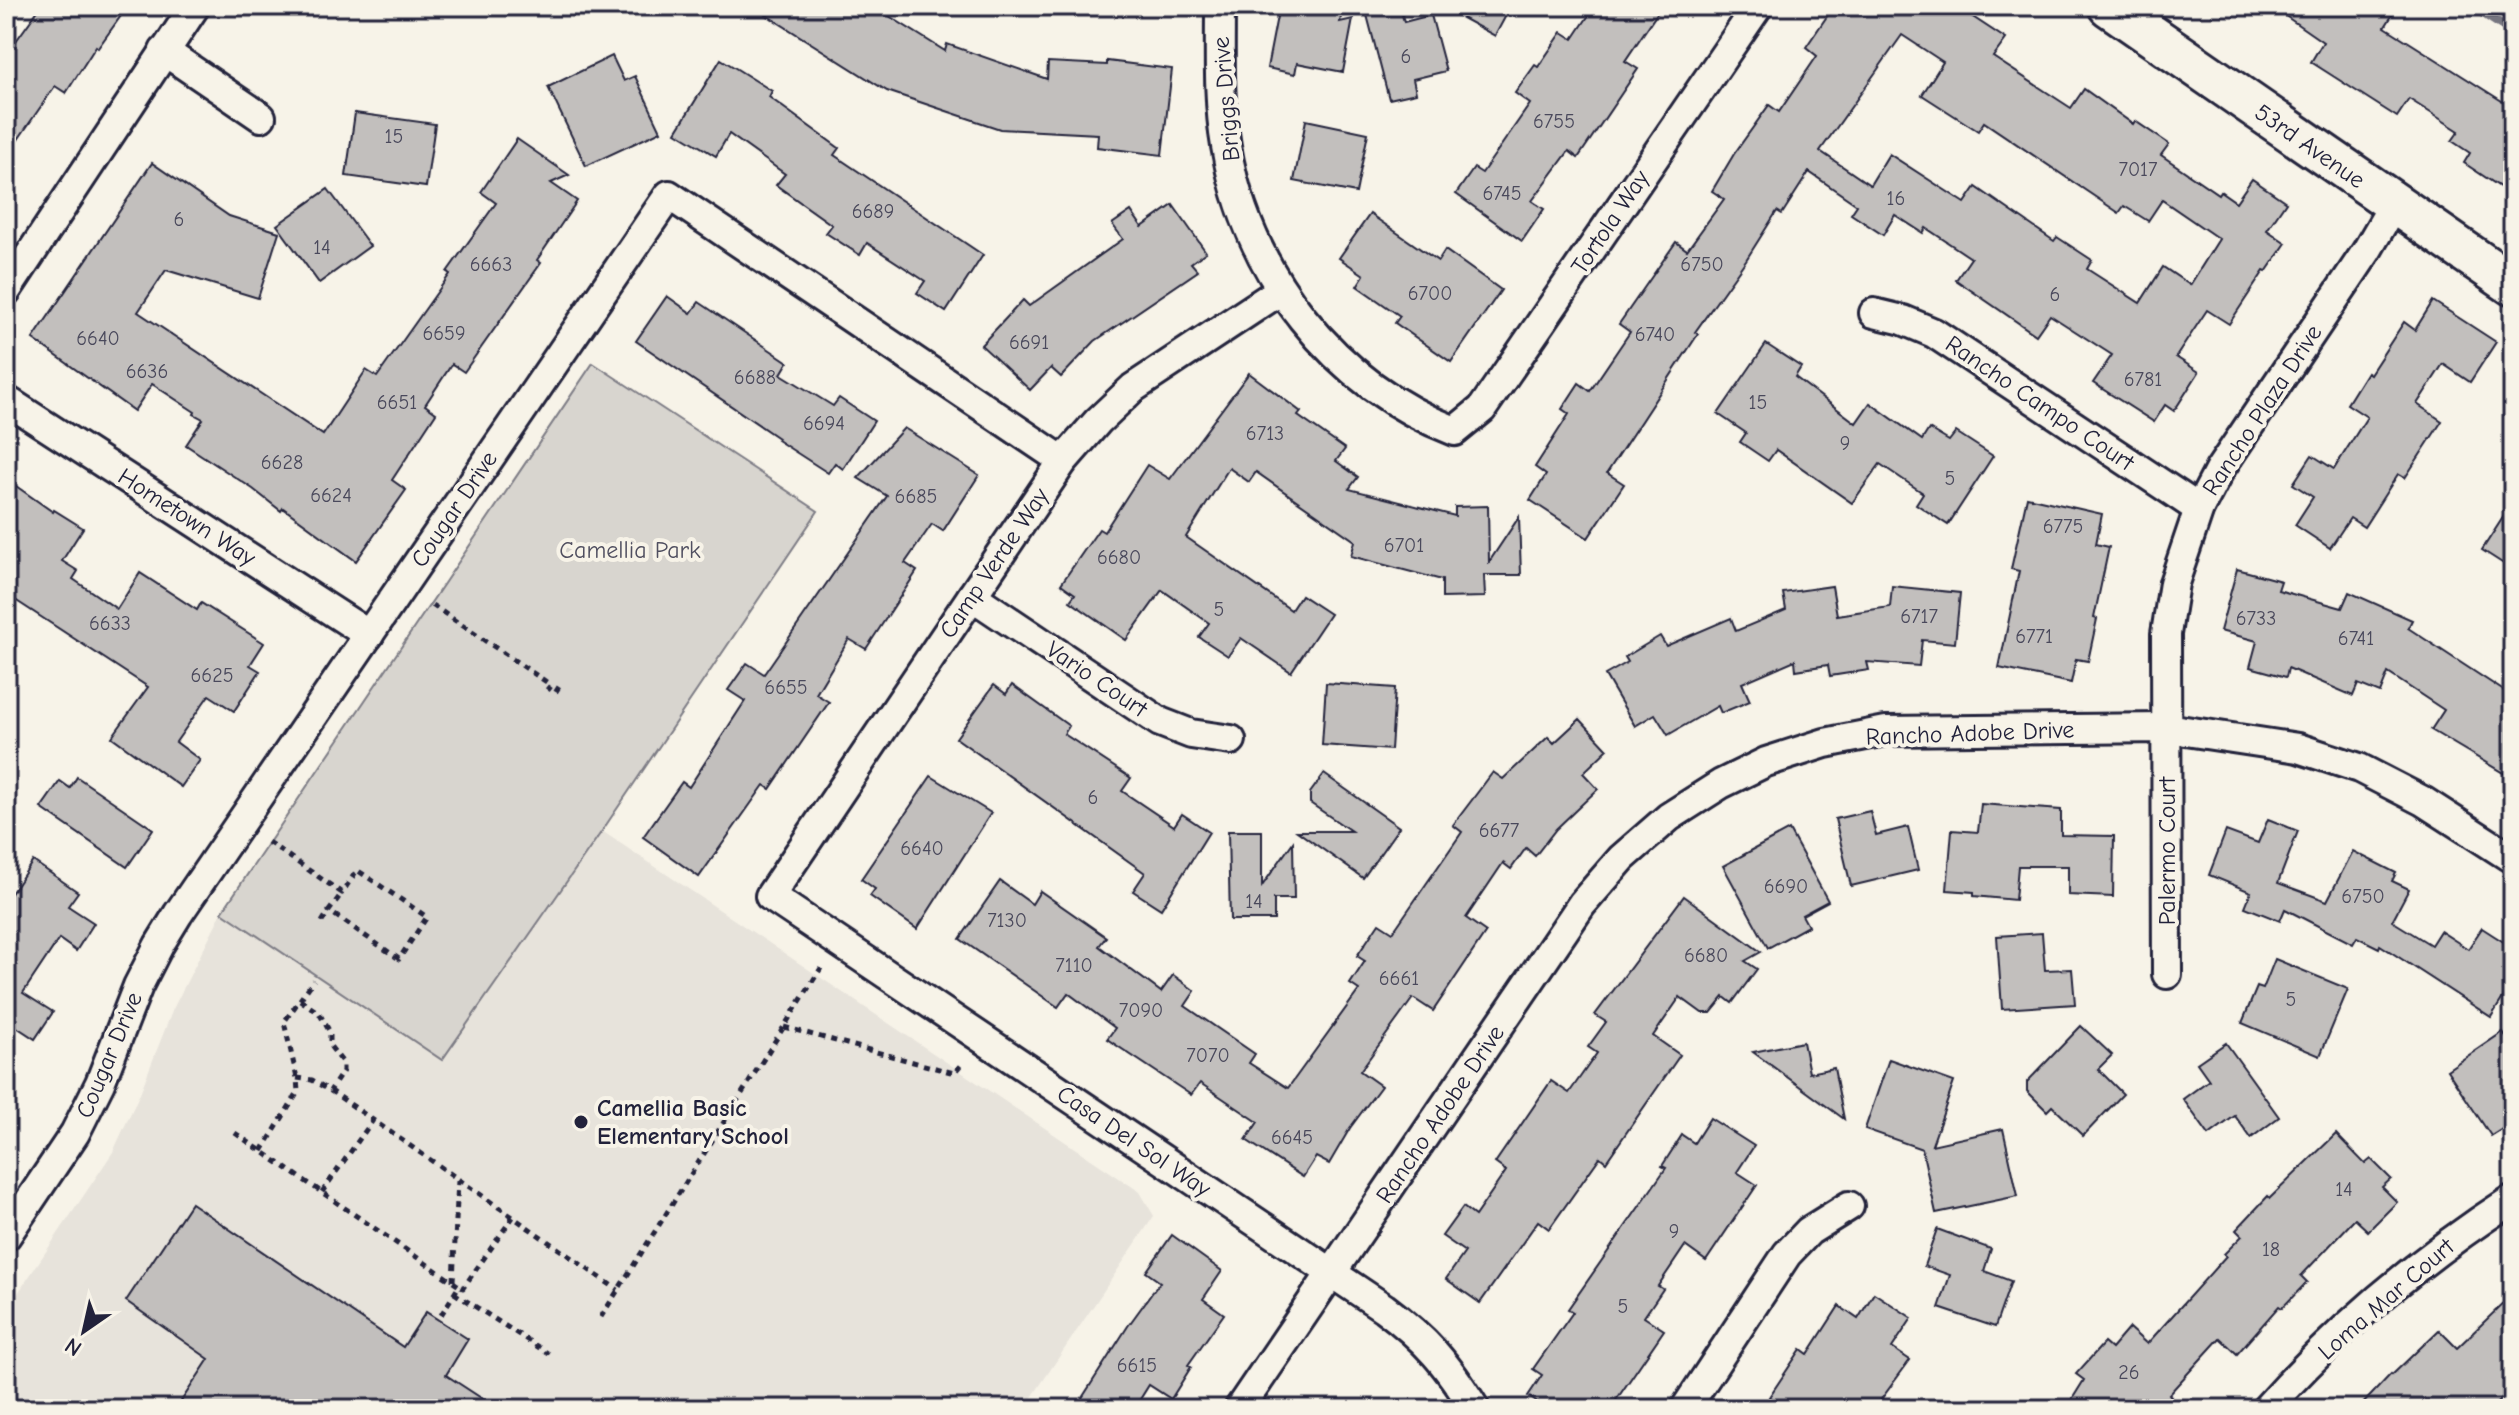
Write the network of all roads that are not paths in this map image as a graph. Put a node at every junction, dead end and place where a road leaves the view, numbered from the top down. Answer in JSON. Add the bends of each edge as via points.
{"nodes":[{"id":1,"x":195,"y":6,"type":"edge"},
{"id":2,"x":1220,"y":6,"type":"edge"},
{"id":3,"x":1758,"y":6,"type":"edge"},
{"id":4,"x":2109,"y":6,"type":"edge"},
{"id":5,"x":164,"y":51,"type":"junction"},
{"id":6,"x":261,"y":117,"type":"dead end"},
{"id":7,"x":2394,"y":204,"type":"junction"},
{"id":8,"x":2513,"y":285,"type":"edge"},
{"id":9,"x":1281,"y":290,"type":"junction"},
{"id":10,"x":6,"y":291,"type":"edge"},
{"id":11,"x":1874,"y":313,"type":"dead end"},
{"id":12,"x":6,"y":400,"type":"edge"},
{"id":13,"x":1455,"y":431,"type":"joint"},
{"id":14,"x":1063,"y":461,"type":"junction"},
{"id":15,"x":2199,"y":509,"type":"junction"},
{"id":16,"x":972,"y":596,"type":"junction"},
{"id":17,"x":369,"y":635,"type":"junction"},
{"id":18,"x":2166,"y":728,"type":"junction"},
{"id":19,"x":1231,"y":740,"type":"dead end"},
{"id":20,"x":2513,"y":859,"type":"edge"},
{"id":21,"x":770,"y":896,"type":"joint"},
{"id":22,"x":2167,"y":974,"type":"dead end"},
{"id":23,"x":2513,"y":1199,"type":"edge"},
{"id":24,"x":1849,"y":1206,"type":"dead end"},
{"id":25,"x":6,"y":1236,"type":"edge"},
{"id":26,"x":1331,"y":1274,"type":"junction"},
{"id":27,"x":1239,"y":1409,"type":"edge"},
{"id":28,"x":1475,"y":1409,"type":"edge"},
{"id":29,"x":1685,"y":1409,"type":"edge"},
{"id":30,"x":2266,"y":1409,"type":"edge"}],
"edges":[{"from":1,"to":5,"type":"street"},
{"from":2,"to":9,"type":"street","name":"Briggs Drive","via":[[1225,145],[1239,201]]},
{"from":3,"to":13,"type":"street","name":"Tortola Way","via":[[1482,409]]},
{"from":4,"to":7,"type":"street","name":"53rd Avenue"},
{"from":5,"to":6,"type":"street"},
{"from":5,"to":10,"type":"street"},
{"from":7,"to":8,"type":"street","name":"53rd Avenue"},
{"from":7,"to":15,"type":"street","name":"Rancho Plaza Drive"},
{"from":9,"to":13,"type":"street","name":"Briggs Drive","via":[[1329,349],[1368,383],[1419,417]]},
{"from":9,"to":14,"type":"street","name":"Camp Verde Way","via":[[1133,388]]},
{"from":11,"to":15,"type":"street","name":"Rancho Campo Court","via":[[1934,333]]},
{"from":12,"to":17,"type":"street","name":"Hometown Way"},
{"from":14,"to":16,"type":"street","name":"Camp Verde Way"},
{"from":14,"to":17,"type":"street","name":"Cougar Drive","via":[[669,195]]},
{"from":15,"to":18,"type":"street","name":"Rancho Plaza Drive","via":[[2174,583],[2166,634]]},
{"from":16,"to":19,"type":"street","name":"Vario Court","via":[[1160,722],[1191,734]]},
{"from":16,"to":21,"type":"street","name":"Camp Verde Way"},
{"from":17,"to":25,"type":"street","name":"Cougar Drive","via":[[159,945],[75,1133]]},
{"from":18,"to":20,"type":"street","name":"Rancho Adobe Drive","via":[[2298,748],[2359,768],[2423,801]]},
{"from":18,"to":22,"type":"street","name":"Palermo Court"},
{"from":18,"to":26,"type":"street","name":"Rancho Adobe Drive","via":[[1886,731],[1766,762],[1669,817],[1622,858],[1582,904]]},
{"from":21,"to":26,"type":"street","name":"Casa Del Sol Way"},
{"from":23,"to":30,"type":"street","name":"Loma Mar Court","via":[[2416,1268],[2347,1327]]},
{"from":24,"to":29,"type":"street","via":[[1809,1231],[1787,1254]]},
{"from":26,"to":27,"type":"street","name":"Rancho Adobe Drive"},
{"from":26,"to":28,"type":"street","name":"Casa Del Sol Way","via":[[1413,1330],[1448,1366]]}]}
